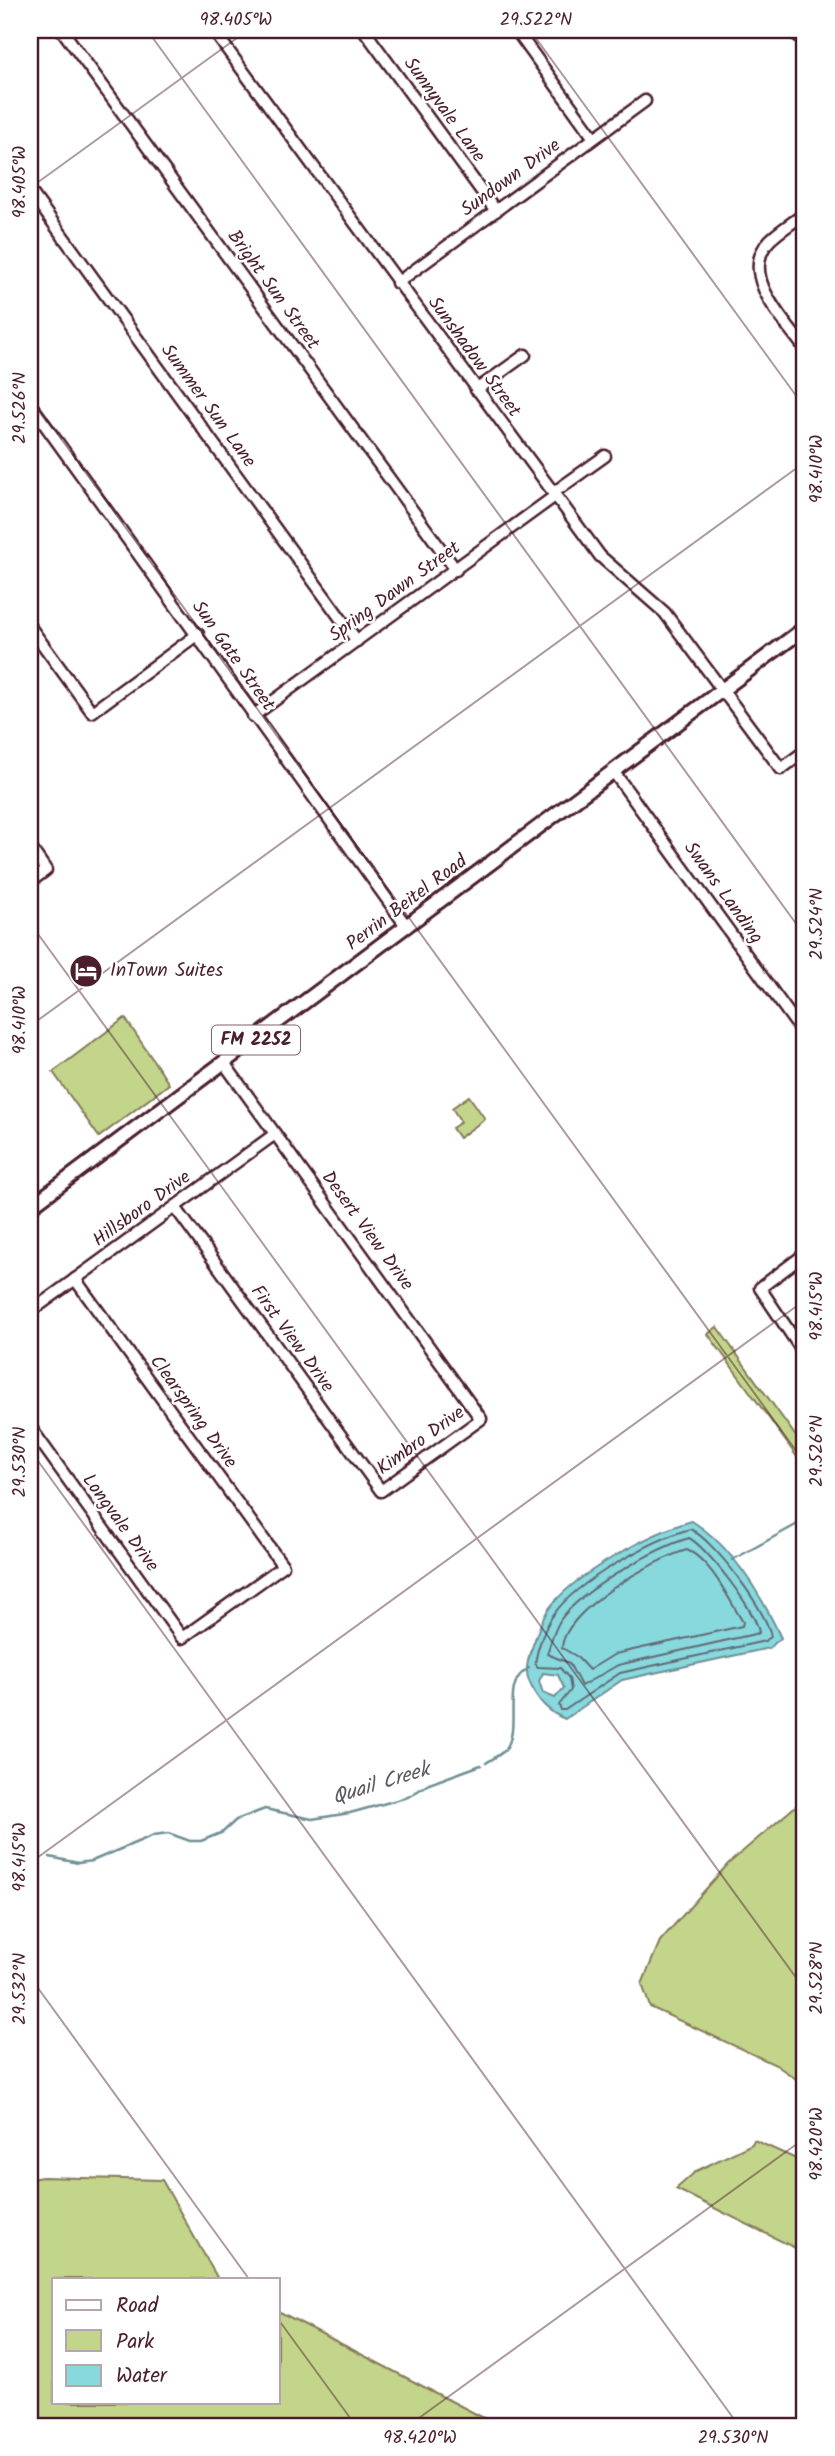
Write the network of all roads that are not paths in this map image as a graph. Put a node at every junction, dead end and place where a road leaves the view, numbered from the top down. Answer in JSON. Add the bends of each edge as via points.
{"nodes":[{"id":1,"x":62,"y":30,"type":"edge"},
{"id":2,"x":213,"y":30,"type":"edge"},
{"id":3,"x":364,"y":30,"type":"edge"},
{"id":4,"x":516,"y":30,"type":"edge"},
{"id":5,"x":790,"y":30,"type":"edge"},
{"id":6,"x":805,"y":41,"type":"edge"},
{"id":7,"x":645,"y":101,"type":"dead end"},
{"id":8,"x":594,"y":138,"type":"junction"},
{"id":9,"x":30,"y":191,"type":"edge"},
{"id":10,"x":496,"y":211,"type":"junction"},
{"id":11,"x":805,"y":213,"type":"edge"},
{"id":12,"x":397,"y":283,"type":"junction"},
{"id":13,"x":805,"y":349,"type":"edge"},
{"id":14,"x":524,"y":355,"type":"dead end"},
{"id":15,"x":476,"y":390,"type":"junction"},
{"id":16,"x":30,"y":404,"type":"edge"},
{"id":17,"x":605,"y":456,"type":"dead end"},
{"id":18,"x":554,"y":495,"type":"junction"},
{"id":19,"x":456,"y":570,"type":"junction"},
{"id":20,"x":30,"y":626,"type":"edge"},
{"id":21,"x":805,"y":628,"type":"edge"},
{"id":22,"x":198,"y":634,"type":"junction"},
{"id":23,"x":357,"y":641,"type":"junction"},
{"id":24,"x":722,"y":691,"type":"junction"},
{"id":25,"x":253,"y":716,"type":"junction"},
{"id":26,"x":805,"y":751,"type":"edge"},
{"id":27,"x":613,"y":771,"type":"junction"},
{"id":28,"x":30,"y":847,"type":"edge"},
{"id":29,"x":30,"y":882,"type":"edge"},
{"id":30,"x":407,"y":927,"type":"junction"},
{"id":31,"x":805,"y":1036,"type":"edge"},
{"id":32,"x":224,"y":1063,"type":"junction"},
{"id":33,"x":275,"y":1134,"type":"junction"},
{"id":34,"x":30,"y":1207,"type":"edge"},
{"id":35,"x":175,"y":1207,"type":"junction"},
{"id":36,"x":805,"y":1254,"type":"edge"},
{"id":37,"x":75,"y":1279,"type":"junction"},
{"id":38,"x":30,"y":1311,"type":"edge"},
{"id":39,"x":805,"y":1355,"type":"edge"},
{"id":40,"x":481,"y":1419,"type":"joint"},
{"id":41,"x":30,"y":1427,"type":"edge"},
{"id":42,"x":380,"y":1491,"type":"joint"},
{"id":43,"x":182,"y":1638,"type":"joint"}],
"edges":[{"from":1,"to":19,"type":"street","name":"Bright Sun Street"},
{"from":2,"to":12,"type":"street","name":"Sunshadow Street"},
{"from":3,"to":10,"type":"street","name":"Sunnyvale Lane"},
{"from":4,"to":8,"type":"street"},
{"from":5,"to":6,"type":"street"},
{"from":7,"to":8,"type":"street","name":"Sundown Drive"},
{"from":8,"to":10,"type":"street","name":"Sundown Drive"},
{"from":9,"to":23,"type":"street","name":"Summer Sun Lane"},
{"from":10,"to":12,"type":"street","name":"Sundown Drive"},
{"from":11,"to":13,"type":"street","via":[[770,240],[762,251],[758,274],[762,287]]},
{"from":12,"to":15,"type":"street","name":"Sunshadow Street"},
{"from":14,"to":15,"type":"street"},
{"from":15,"to":18,"type":"street","name":"Sunshadow Street"},
{"from":16,"to":22,"type":"street","name":"Sun Gate Street"},
{"from":17,"to":18,"type":"street","name":"Spring Dawn Street"},
{"from":18,"to":19,"type":"street","name":"Spring Dawn Street"},
{"from":18,"to":24,"type":"street","name":"Sunshadow Street","via":[[600,556],[665,612]]},
{"from":19,"to":23,"type":"street","name":"Spring Dawn Street"},
{"from":20,"to":22,"type":"street","via":[[92,712]]},
{"from":21,"to":24,"type":"main road","name":"Perrin Beitel Road","number":"FM 2252"},
{"from":22,"to":25,"type":"street","name":"Sun Gate Street"},
{"from":23,"to":25,"type":"street","name":"Spring Dawn Street"},
{"from":24,"to":26,"type":"street","name":"Sunshadow Street","via":[[781,769]]},
{"from":24,"to":27,"type":"main road","name":"Perrin Beitel Road","number":"FM 2252"},
{"from":25,"to":30,"type":"street","name":"Sun Gate Street"},
{"from":27,"to":30,"type":"main road","name":"Perrin Beitel Road","number":"FM 2252"},
{"from":27,"to":31,"type":"street","name":"Swans Landing"},
{"from":28,"to":29,"type":"street","via":[[46,870]]},
{"from":30,"to":32,"type":"main road","name":"Perrin Beitel Road","number":"FM 2252"},
{"from":32,"to":33,"type":"street","name":"Desert View Drive"},
{"from":32,"to":34,"type":"main road","name":"Perrin Beitel Road","number":"FM 2252"},
{"from":33,"to":35,"type":"street","name":"Hillsboro Drive"},
{"from":33,"to":40,"type":"street","name":"Desert View Drive"},
{"from":35,"to":37,"type":"street","name":"Hillsboro Drive"},
{"from":35,"to":42,"type":"street","name":"First View Drive"},
{"from":36,"to":39,"type":"street","via":[[760,1288]]},
{"from":37,"to":38,"type":"street","name":"Hillsboro Drive"},
{"from":37,"to":43,"type":"street","name":"Clearspring Drive","via":[[283,1566]]},
{"from":40,"to":42,"type":"street","name":"Kimbro Drive"},
{"from":41,"to":43,"type":"street","name":"Longvale Drive"}]}
